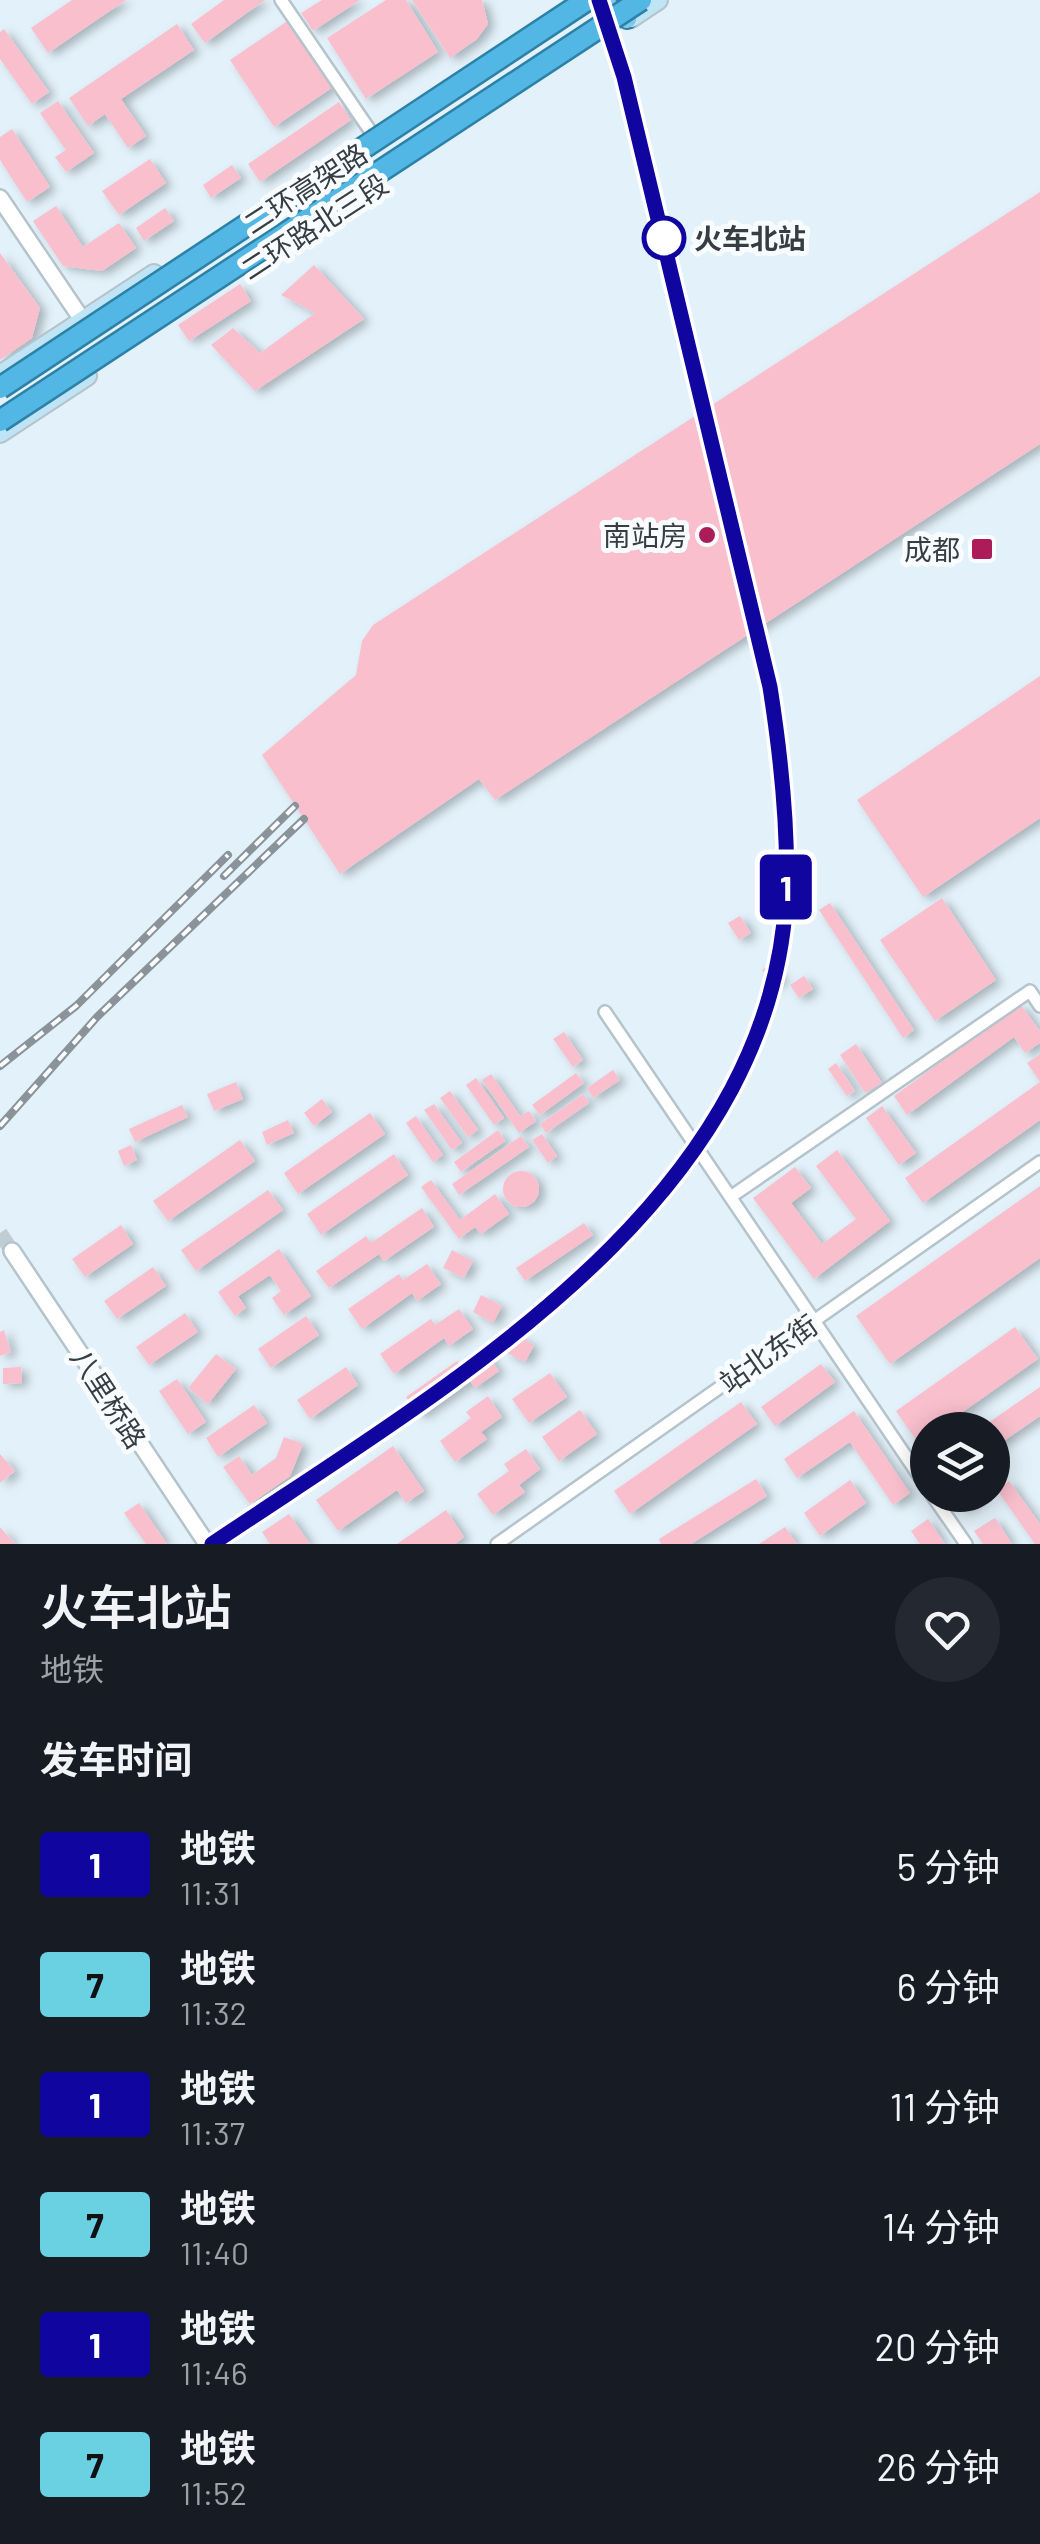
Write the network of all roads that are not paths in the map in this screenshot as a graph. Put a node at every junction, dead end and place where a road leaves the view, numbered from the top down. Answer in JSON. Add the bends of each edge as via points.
{"nodes":[{"id":1,"x":281,"y":0,"type":"edge"},
{"id":2,"x":573,"y":0,"type":"edge"},
{"id":3,"x":587,"y":0,"type":"edge"},
{"id":4,"x":599,"y":0,"type":"edge"},
{"id":5,"x":621,"y":0,"type":"edge"},
{"id":6,"x":641,"y":0,"type":"edge"},
{"id":7,"x":658,"y":0,"type":"edge"},
{"id":8,"x":628,"y":20,"type":"junction"},
{"id":9,"x":370,"y":132,"type":"junction"},
{"id":10,"x":0,"y":198,"type":"edge"},
{"id":11,"x":82,"y":321,"type":"junction"},
{"id":12,"x":0,"y":375,"type":"edge"},
{"id":13,"x":0,"y":388,"type":"edge"},
{"id":14,"x":0,"y":421,"type":"edge"},
{"id":15,"x":0,"y":433,"type":"edge"},
{"id":16,"x":1040,"y":1006,"type":"edge"},
{"id":17,"x":605,"y":1012,"type":"dead end"},
{"id":18,"x":1040,"y":1162,"type":"edge"},
{"id":19,"x":732,"y":1196,"type":"junction"},
{"id":20,"x":12,"y":1251,"type":"tunnel mouth"},
{"id":21,"x":812,"y":1322,"type":"junction"},
{"id":22,"x":910,"y":1463,"type":"edge"},
{"id":23,"x":944,"y":1512,"type":"edge"},
{"id":24,"x":207,"y":1544,"type":"edge"},
{"id":25,"x":497,"y":1544,"type":"edge"},
{"id":26,"x":966,"y":1544,"type":"edge"}],
"edges":[{"from":1,"to":9,"type":"street"},
{"from":2,"to":9,"type":"main road","name":"二环路北三段"},
{"from":3,"to":13,"type":"highway","name":"二环高架路","bridge":true},
{"from":4,"to":8,"type":"main road"},
{"from":5,"to":8,"type":"main road"},
{"from":6,"to":14,"type":"highway","name":"二环高架路","bridge":true},
{"from":7,"to":8,"type":"main road","name":"二环路北三段"},
{"from":8,"to":15,"type":"main road","name":"二环路北三段"},
{"from":9,"to":11,"type":"main road","name":"二环路北三段"},
{"from":10,"to":11,"type":"street"},
{"from":11,"to":12,"type":"main road","name":"二环路北三段"},
{"from":16,"to":19,"type":"street","via":[[1030,991]]},
{"from":17,"to":19,"type":"street"},
{"from":18,"to":21,"type":"street","name":"站北东街"},
{"from":19,"to":21,"type":"street"},
{"from":20,"to":24,"type":"street","name":"八里桥路"},
{"from":21,"to":22,"type":"street"},
{"from":21,"to":25,"type":"street","name":"站北东街"},
{"from":23,"to":26,"type":"street"}]}
